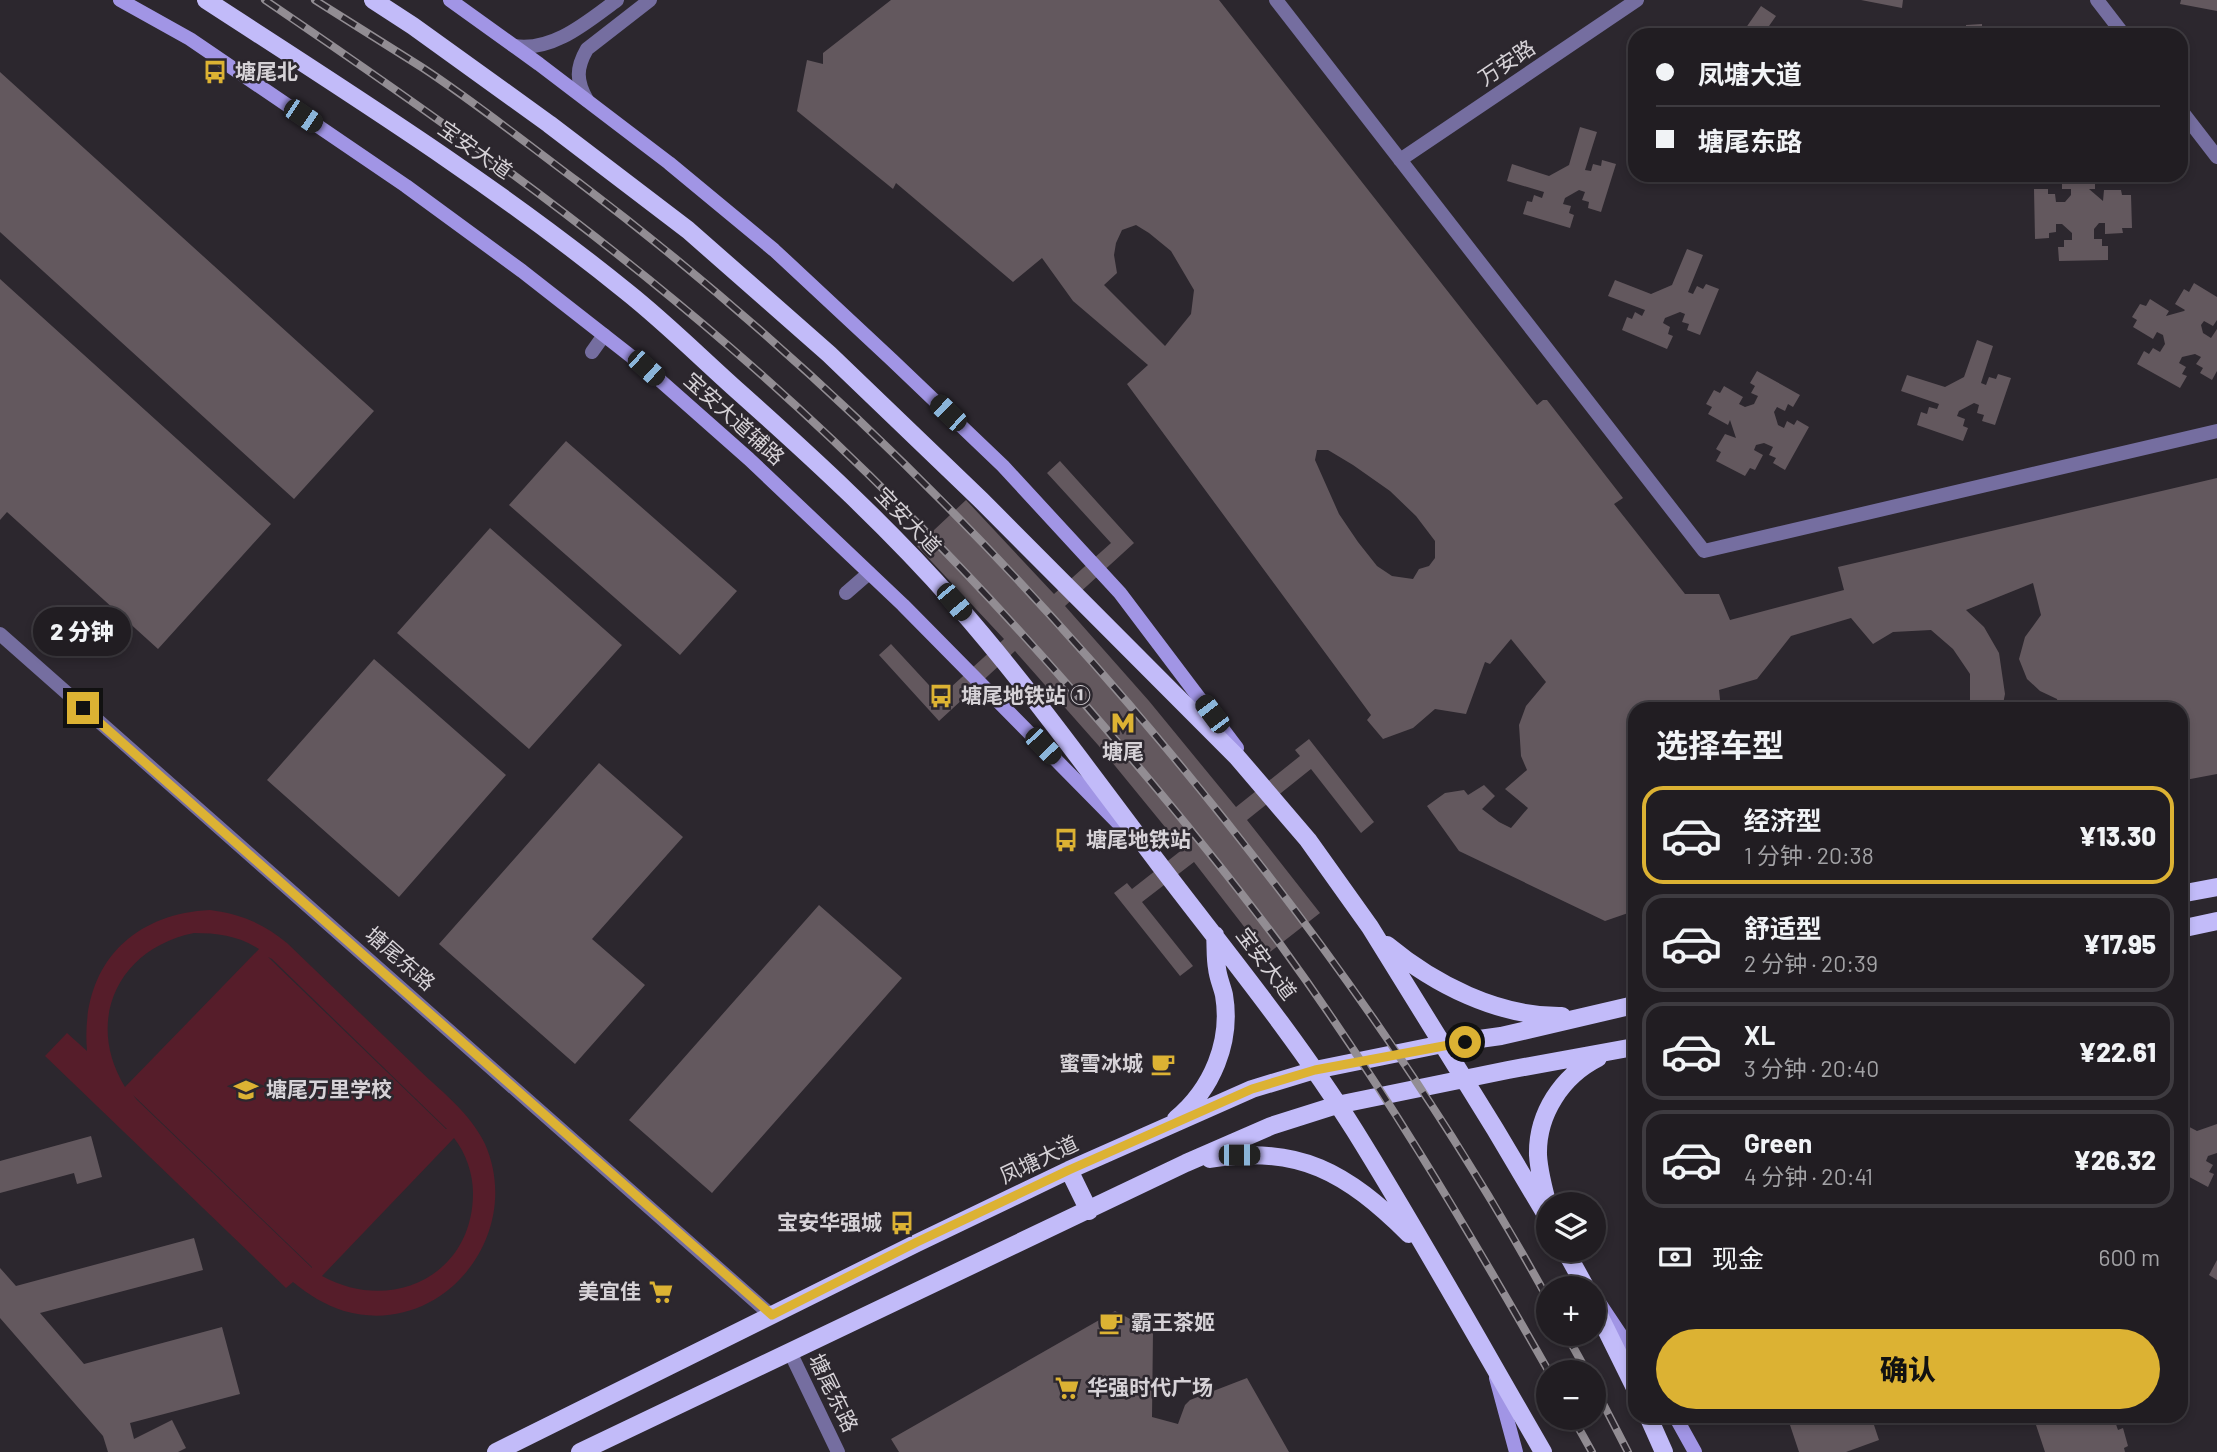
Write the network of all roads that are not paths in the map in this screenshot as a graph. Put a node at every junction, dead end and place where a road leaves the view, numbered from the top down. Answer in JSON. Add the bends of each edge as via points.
{"nodes":[{"id":1,"x":120,"y":0,"type":"edge"},
{"id":2,"x":206,"y":0,"type":"edge"},
{"id":3,"x":373,"y":0,"type":"edge"},
{"id":4,"x":450,"y":0,"type":"edge"},
{"id":5,"x":617,"y":0,"type":"edge"},
{"id":6,"x":650,"y":0,"type":"edge"},
{"id":7,"x":1276,"y":0,"type":"edge"},
{"id":8,"x":1637,"y":0,"type":"edge"},
{"id":9,"x":2097,"y":0,"type":"edge"},
{"id":10,"x":2119,"y":28,"type":"edge"},
{"id":11,"x":514,"y":46,"type":"junction"},
{"id":12,"x":587,"y":100,"type":"junction"},
{"id":13,"x":2188,"y":119,"type":"edge"},
{"id":14,"x":2217,"y":157,"type":"edge"},
{"id":15,"x":1400,"y":160,"type":"junction"},
{"id":16,"x":604,"y":335,"type":"junction"},
{"id":17,"x":592,"y":352,"type":"dead end"},
{"id":18,"x":2217,"y":431,"type":"edge"},
{"id":19,"x":869,"y":573,"type":"junction"},
{"id":20,"x":846,"y":593,"type":"dead end"},
{"id":21,"x":0,"y":634,"type":"edge"},
{"id":22,"x":1275,"y":800,"type":"junction"},
{"id":23,"x":1160,"y":865,"type":"junction"},
{"id":24,"x":2217,"y":887,"type":"edge"},
{"id":25,"x":2188,"y":892,"type":"edge"},
{"id":26,"x":2217,"y":921,"type":"edge"},
{"id":27,"x":1370,"y":927,"type":"junction"},
{"id":28,"x":2188,"y":927,"type":"edge"},
{"id":29,"x":1215,"y":935,"type":"junction"},
{"id":30,"x":1628,"y":1006,"type":"edge"},
{"id":31,"x":1583,"y":1016,"type":"junction"},
{"id":32,"x":1443,"y":1044,"type":"junction"},
{"id":33,"x":1626,"y":1049,"type":"edge"},
{"id":34,"x":1315,"y":1070,"type":"junction"},
{"id":35,"x":1464,"y":1078,"type":"junction"},
{"id":36,"x":1337,"y":1104,"type":"junction"},
{"id":37,"x":1165,"y":1128,"type":"junction"},
{"id":38,"x":1186,"y":1163,"type":"junction"},
{"id":39,"x":1069,"y":1170,"type":"junction"},
{"id":40,"x":1544,"y":1192,"type":"edge"},
{"id":41,"x":1536,"y":1198,"type":"edge"},
{"id":42,"x":1088,"y":1211,"type":"junction"},
{"id":43,"x":1428,"y":1253,"type":"junction"},
{"id":44,"x":1606,"y":1313,"type":"edge"},
{"id":45,"x":772,"y":1315,"type":"junction"},
{"id":46,"x":1606,"y":1329,"type":"edge"},
{"id":47,"x":1628,"y":1346,"type":"edge"},
{"id":48,"x":790,"y":1353,"type":"junction"},
{"id":49,"x":1492,"y":1363,"type":"junction"},
{"id":50,"x":1628,"y":1374,"type":"edge"},
{"id":51,"x":1651,"y":1423,"type":"edge"},
{"id":52,"x":1679,"y":1423,"type":"edge"},
{"id":53,"x":496,"y":1452,"type":"edge"},
{"id":54,"x":580,"y":1452,"type":"edge"},
{"id":55,"x":838,"y":1452,"type":"edge"},
{"id":56,"x":1516,"y":1452,"type":"edge"},
{"id":57,"x":1544,"y":1452,"type":"edge"},
{"id":58,"x":1664,"y":1452,"type":"edge"},
{"id":59,"x":1695,"y":1452,"type":"edge"}],
"edges":[{"from":1,"to":16,"type":"main road","name":"宝安大道辅路","via":[[190,39],[406,186]]},
{"from":2,"to":23,"type":"main road","name":"宝安大道","via":[[540,223],[631,295],[798,445],[954,602],[1018,678]]},
{"from":3,"to":22,"type":"main road","via":[[549,124],[688,230],[829,354],[981,500]]},
{"from":4,"to":11,"type":"main road"},
{"from":5,"to":11,"type":"street","via":[[553,41],[526,48]]},
{"from":6,"to":12,"type":"street","via":[[587,49],[578,80]]},
{"from":7,"to":15,"type":"street"},
{"from":8,"to":15,"type":"street","name":"万安路"},
{"from":9,"to":10,"type":"street"},
{"from":11,"to":12,"type":"main road"},
{"from":12,"to":22,"type":"main road","via":[[774,250],[1003,466],[1120,593]]},
{"from":13,"to":14,"type":"street"},
{"from":15,"to":18,"type":"street","via":[[1704,551]]},
{"from":16,"to":17,"type":"street"},
{"from":16,"to":19,"type":"main road","name":"宝安大道辅路","via":[[749,459]]},
{"from":19,"to":20,"type":"street"},
{"from":19,"to":23,"type":"main road","name":"宝安大道辅路"},
{"from":21,"to":45,"type":"street","name":"塘尾东路"},
{"from":22,"to":27,"type":"main road"},
{"from":23,"to":29,"type":"main road","name":"宝安大道"},
{"from":24,"to":25,"type":"main road"},
{"from":26,"to":28,"type":"main road"},
{"from":27,"to":31,"type":"main road","via":[[1417,968],[1475,998],[1516,1011]]},
{"from":27,"to":32,"type":"main road"},
{"from":29,"to":34,"type":"main road","name":"宝安大道"},
{"from":29,"to":37,"type":"main road","via":[[1225,1024],[1221,1052],[1199,1095]]},
{"from":30,"to":31,"type":"main road","name":"凤塘大道"},
{"from":31,"to":32,"type":"main road","name":"凤塘大道","via":[[1501,1036]]},
{"from":32,"to":34,"type":"main road","name":"凤塘大道"},
{"from":32,"to":35,"type":"main road"},
{"from":33,"to":35,"type":"main road"},
{"from":33,"to":40,"type":"main road","via":[[1579,1070],[1551,1102],[1538,1154]]},
{"from":34,"to":36,"type":"main road","name":"宝安大道"},
{"from":34,"to":37,"type":"main road","name":"凤塘大道","via":[[1252,1089]]},
{"from":35,"to":36,"type":"main road"},
{"from":35,"to":41,"type":"main road"},
{"from":36,"to":38,"type":"main road","via":[[1271,1126]]},
{"from":36,"to":43,"type":"main road","name":"宝安大道"},
{"from":37,"to":39,"type":"main road","name":"凤塘大道"},
{"from":38,"to":42,"type":"main road"},
{"from":38,"to":43,"type":"main road","via":[[1239,1155],[1303,1161],[1355,1188]]},
{"from":39,"to":42,"type":"main road"},
{"from":39,"to":45,"type":"main road","name":"凤塘大道"},
{"from":42,"to":48,"type":"main road"},
{"from":43,"to":49,"type":"main road","name":"宝安大道"},
{"from":44,"to":47,"type":"main road"},
{"from":45,"to":53,"type":"main road","name":"凤塘大道"},
{"from":46,"to":50,"type":"main road"},
{"from":48,"to":54,"type":"main road"},
{"from":48,"to":55,"type":"street","name":"塘尾东路"},
{"from":49,"to":56,"type":"main road"},
{"from":49,"to":57,"type":"main road","name":"宝安大道"},
{"from":51,"to":58,"type":"main road"},
{"from":52,"to":59,"type":"main road"}]}
